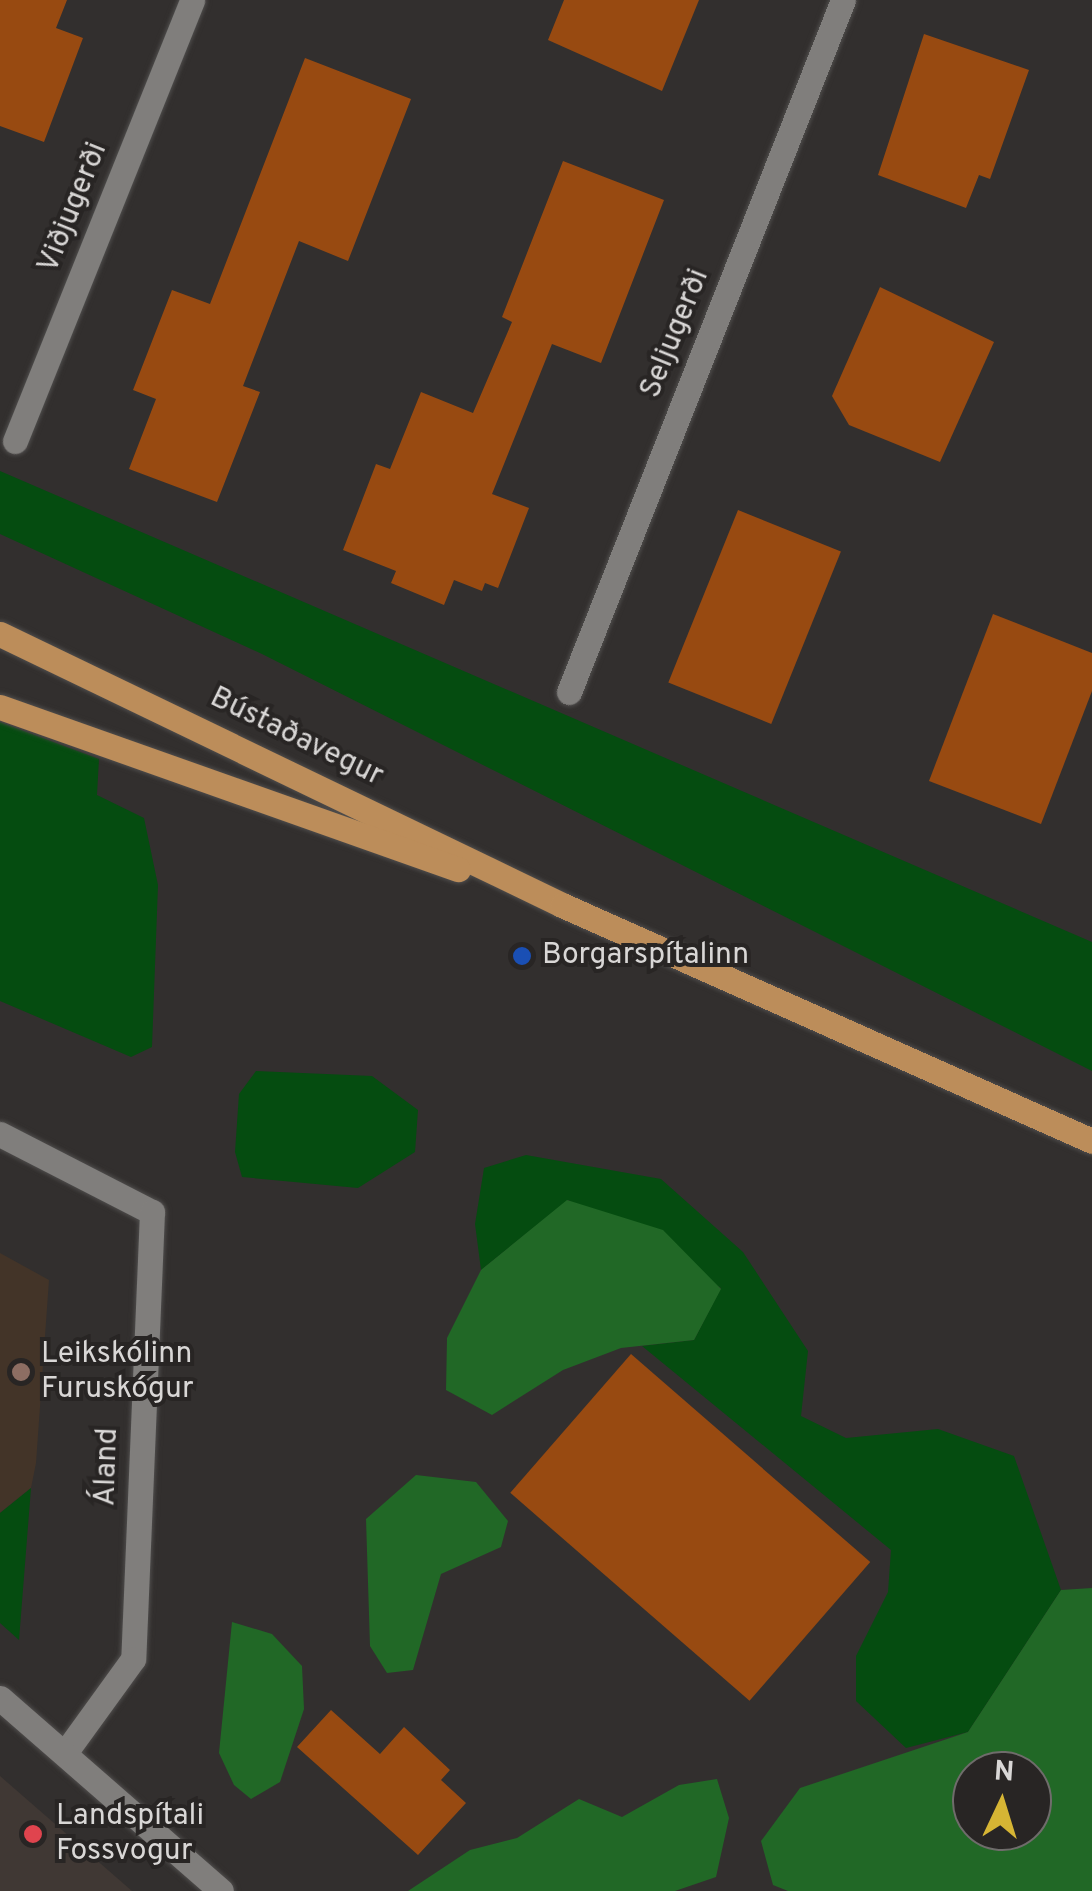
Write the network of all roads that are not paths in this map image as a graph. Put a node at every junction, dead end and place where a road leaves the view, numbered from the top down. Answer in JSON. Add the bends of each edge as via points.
{"nodes":[{"id":1,"x":192,"y":0,"type":"edge"},
{"id":2,"x":843,"y":0,"type":"edge"},
{"id":3,"x":15,"y":441,"type":"dead end"},
{"id":4,"x":0,"y":634,"type":"edge"},
{"id":5,"x":569,"y":692,"type":"dead end"},
{"id":6,"x":0,"y":707,"type":"edge"},
{"id":7,"x":562,"y":905,"type":"junction"},
{"id":8,"x":0,"y":1134,"type":"edge"},
{"id":9,"x":1092,"y":1141,"type":"edge"},
{"id":10,"x":0,"y":1698,"type":"edge"},
{"id":11,"x":66,"y":1754,"type":"junction"},
{"id":12,"x":221,"y":1891,"type":"edge"}],
"edges":[{"from":1,"to":3,"type":"street","name":"Viðjugerði"},
{"from":2,"to":5,"type":"street","name":"Seljugerði"},
{"from":4,"to":7,"type":"main road","name":"Bústaðavegur"},
{"from":6,"to":7,"type":"main road","name":"Bústaðavegur"},
{"from":7,"to":9,"type":"main road","name":"Bústaðavegur"},
{"from":8,"to":11,"type":"street","name":"Áland","via":[[152,1212],[133,1658]]},
{"from":10,"to":11,"type":"street"},
{"from":11,"to":12,"type":"street"}]}
